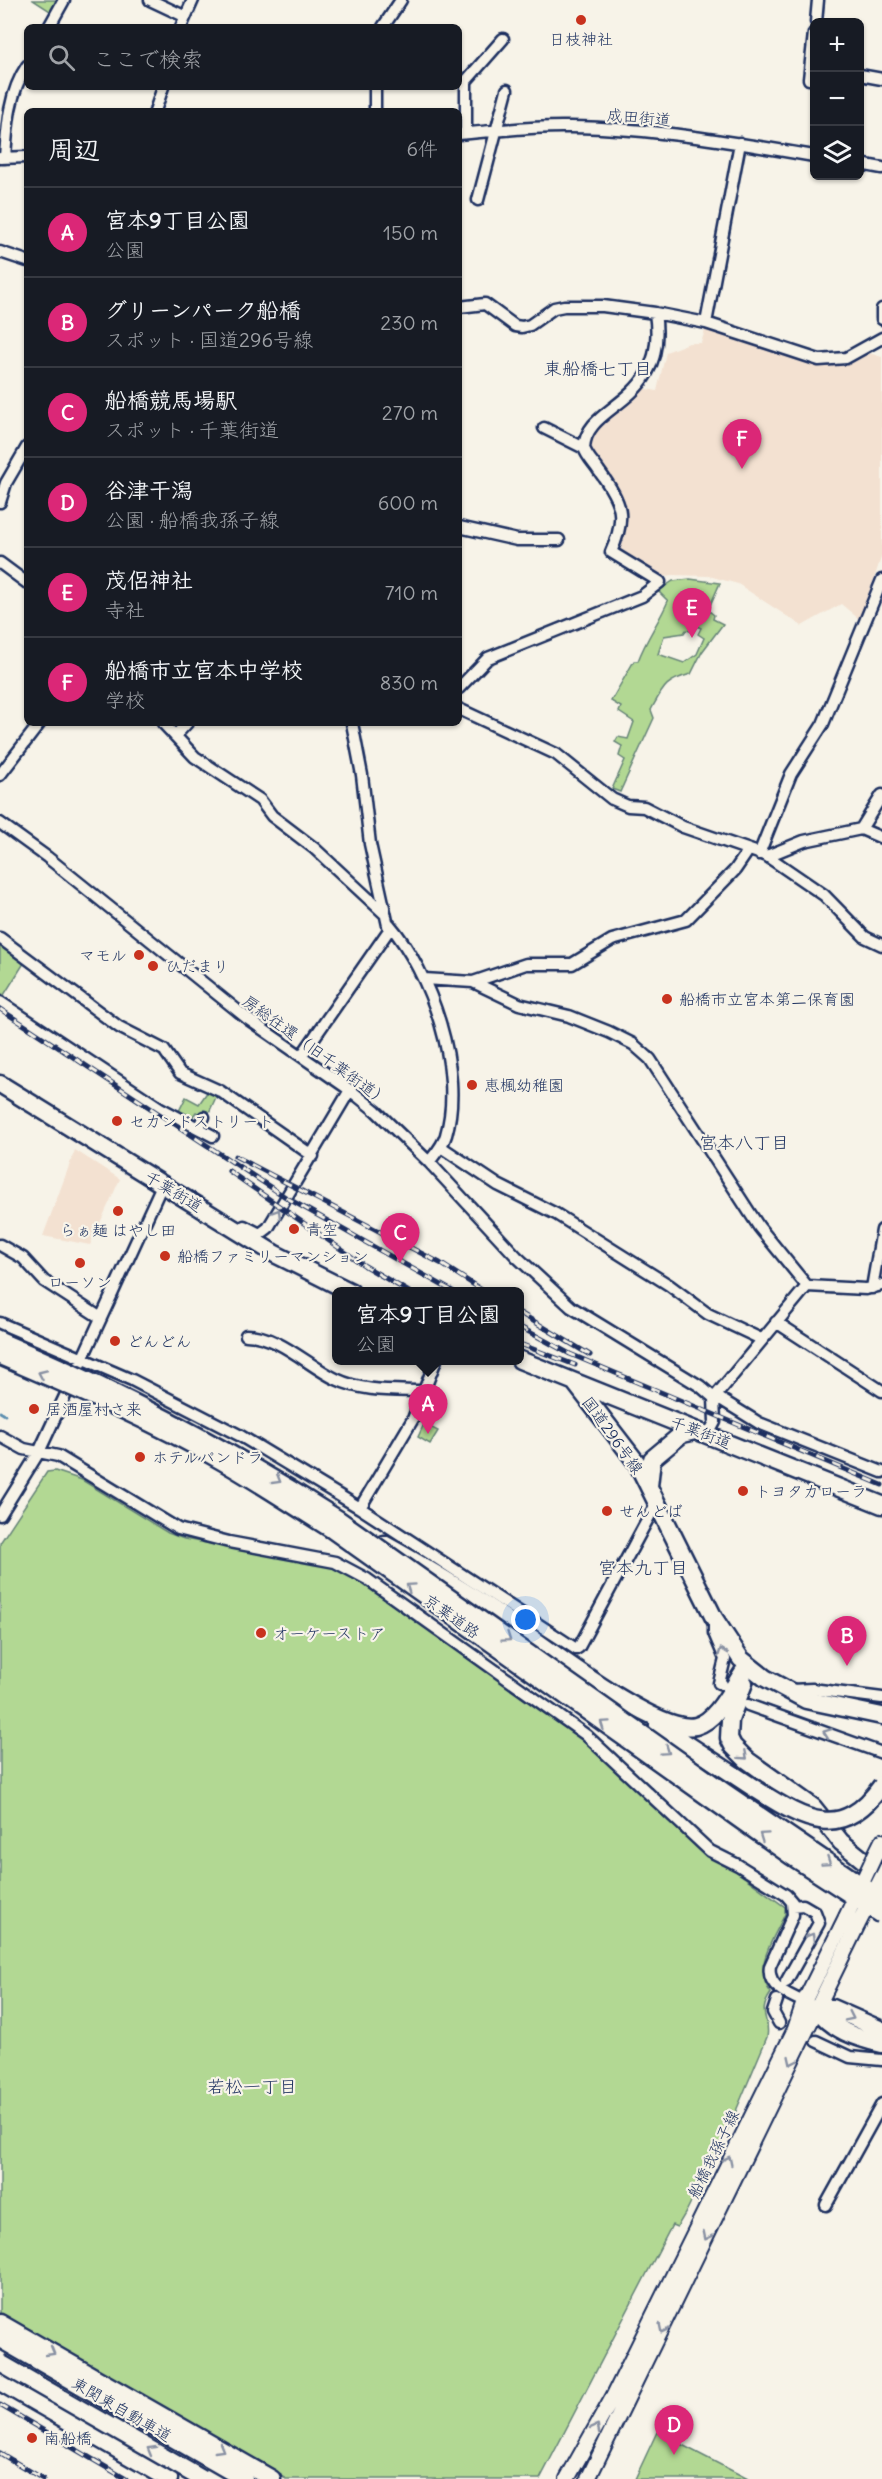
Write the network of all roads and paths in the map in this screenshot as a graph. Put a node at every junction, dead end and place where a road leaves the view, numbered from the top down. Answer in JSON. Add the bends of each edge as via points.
{"nodes":[{"id":1,"x":64,"y":0,"type":"edge"},
{"id":2,"x":150,"y":0,"type":"edge"},
{"id":3,"x":193,"y":0,"type":"edge"},
{"id":4,"x":401,"y":0,"type":"edge"},
{"id":5,"x":818,"y":0,"type":"edge"},
{"id":6,"x":816,"y":18,"type":"edge"},
{"id":7,"x":182,"y":21,"type":"edge"},
{"id":8,"x":52,"y":24,"type":"edge"},
{"id":9,"x":385,"y":24,"type":"edge"},
{"id":10,"x":503,"y":39,"type":"dead end"},
{"id":11,"x":24,"y":71,"type":"edge"},
{"id":12,"x":864,"y":76,"type":"edge"},
{"id":13,"x":882,"y":80,"type":"edge"},
{"id":14,"x":162,"y":90,"type":"edge"},
{"id":15,"x":375,"y":90,"type":"edge"},
{"id":16,"x":507,"y":90,"type":"dead end"},
{"id":17,"x":156,"y":108,"type":"edge"},
{"id":18,"x":375,"y":108,"type":"edge"},
{"id":19,"x":495,"y":131,"type":"junction"},
{"id":20,"x":463,"y":134,"type":"edge"},
{"id":21,"x":740,"y":143,"type":"junction"},
{"id":22,"x":810,"y":155,"type":"edge"},
{"id":23,"x":24,"y":157,"type":"edge"},
{"id":24,"x":2,"y":158,"type":"edge"},
{"id":25,"x":864,"y":165,"type":"edge"},
{"id":26,"x":882,"y":168,"type":"edge"},
{"id":27,"x":478,"y":200,"type":"dead end"},
{"id":28,"x":0,"y":252,"type":"edge"},
{"id":29,"x":24,"y":260,"type":"edge"},
{"id":30,"x":462,"y":307,"type":"edge"},
{"id":31,"x":882,"y":309,"type":"edge"},
{"id":32,"x":655,"y":313,"type":"junction"},
{"id":33,"x":882,"y":319,"type":"edge"},
{"id":34,"x":706,"y":323,"type":"junction"},
{"id":35,"x":882,"y":338,"type":"edge"},
{"id":36,"x":544,"y":428,"type":"dead end"},
{"id":37,"x":584,"y":448,"type":"junction"},
{"id":38,"x":24,"y":451,"type":"edge"},
{"id":39,"x":3,"y":480,"type":"edge"},
{"id":40,"x":0,"y":502,"type":"edge"},
{"id":41,"x":462,"y":528,"type":"edge"},
{"id":42,"x":560,"y":540,"type":"dead end"},
{"id":43,"x":0,"y":563,"type":"edge"},
{"id":44,"x":882,"y":580,"type":"edge"},
{"id":45,"x":24,"y":581,"type":"edge"},
{"id":46,"x":462,"y":685,"type":"edge"},
{"id":47,"x":462,"y":710,"type":"edge"},
{"id":48,"x":38,"y":726,"type":"edge"},
{"id":49,"x":166,"y":726,"type":"edge"},
{"id":50,"x":184,"y":726,"type":"edge"},
{"id":51,"x":353,"y":726,"type":"edge"},
{"id":52,"x":175,"y":736,"type":"junction"},
{"id":53,"x":0,"y":775,"type":"edge"},
{"id":54,"x":882,"y":795,"type":"edge"},
{"id":55,"x":0,"y":823,"type":"edge"},
{"id":56,"x":861,"y":829,"type":"junction"},
{"id":57,"x":882,"y":838,"type":"edge"},
{"id":58,"x":758,"y":854,"type":"junction"},
{"id":59,"x":388,"y":920,"type":"junction"},
{"id":60,"x":0,"y":938,"type":"edge"},
{"id":61,"x":882,"y":945,"type":"edge"},
{"id":62,"x":424,"y":979,"type":"junction"},
{"id":63,"x":472,"y":982,"type":"junction"},
{"id":64,"x":0,"y":1002,"type":"edge"},
{"id":65,"x":302,"y":1055,"type":"junction"},
{"id":66,"x":0,"y":1084,"type":"edge"},
{"id":67,"x":350,"y":1090,"type":"junction"},
{"id":68,"x":204,"y":1117,"type":"dead end"},
{"id":69,"x":198,"y":1128,"type":"junction"},
{"id":70,"x":213,"y":1136,"type":"dead end"},
{"id":71,"x":441,"y":1147,"type":"junction"},
{"id":72,"x":313,"y":1156,"type":"junction"},
{"id":73,"x":429,"y":1162,"type":"junction"},
{"id":74,"x":162,"y":1185,"type":"junction"},
{"id":75,"x":215,"y":1215,"type":"junction"},
{"id":76,"x":882,"y":1230,"type":"edge"},
{"id":77,"x":0,"y":1245,"type":"edge"},
{"id":78,"x":807,"y":1286,"type":"junction"},
{"id":79,"x":877,"y":1286,"type":"edge"},
{"id":80,"x":341,"y":1287,"type":"edge"},
{"id":81,"x":101,"y":1318,"type":"junction"},
{"id":82,"x":776,"y":1322,"type":"junction"},
{"id":83,"x":0,"y":1323,"type":"edge"},
{"id":84,"x":246,"y":1335,"type":"dead end"},
{"id":85,"x":761,"y":1339,"type":"junction"},
{"id":86,"x":0,"y":1341,"type":"edge"},
{"id":87,"x":0,"y":1356,"type":"edge"},
{"id":88,"x":82,"y":1358,"type":"junction"},
{"id":89,"x":524,"y":1362,"type":"edge"},
{"id":90,"x":434,"y":1365,"type":"edge"},
{"id":91,"x":576,"y":1384,"type":"junction"},
{"id":92,"x":422,"y":1391,"type":"junction"},
{"id":93,"x":882,"y":1391,"type":"edge"},
{"id":94,"x":715,"y":1398,"type":"junction"},
{"id":95,"x":702,"y":1433,"type":"junction"},
{"id":96,"x":0,"y":1436,"type":"edge"},
{"id":97,"x":39,"y":1452,"type":"junction"},
{"id":98,"x":882,"y":1472,"type":"edge"},
{"id":99,"x":649,"y":1486,"type":"junction"},
{"id":100,"x":657,"y":1502,"type":"junction"},
{"id":101,"x":882,"y":1505,"type":"edge"},
{"id":102,"x":2,"y":1508,"type":"edge"},
{"id":103,"x":360,"y":1508,"type":"junction"},
{"id":104,"x":338,"y":1519,"type":"junction"},
{"id":105,"x":714,"y":1618,"type":"junction"},
{"id":106,"x":748,"y":1665,"type":"junction"},
{"id":107,"x":722,"y":1684,"type":"dead end"},
{"id":108,"x":788,"y":1690,"type":"junction"},
{"id":109,"x":621,"y":1698,"type":"junction"},
{"id":110,"x":882,"y":1698,"type":"edge"},
{"id":111,"x":748,"y":1705,"type":"dead end"},
{"id":112,"x":882,"y":1716,"type":"edge"},
{"id":113,"x":882,"y":1752,"type":"edge"},
{"id":114,"x":882,"y":1785,"type":"edge"},
{"id":115,"x":879,"y":1847,"type":"edge"},
{"id":116,"x":791,"y":1856,"type":"junction"},
{"id":117,"x":882,"y":1876,"type":"edge"},
{"id":118,"x":882,"y":1899,"type":"edge"},
{"id":119,"x":794,"y":1906,"type":"junction"},
{"id":120,"x":882,"y":1915,"type":"edge"},
{"id":121,"x":852,"y":1921,"type":"junction"},
{"id":122,"x":882,"y":1923,"type":"edge"},
{"id":123,"x":786,"y":1982,"type":"dead end"},
{"id":124,"x":777,"y":2000,"type":"dead end"},
{"id":125,"x":810,"y":2005,"type":"junction"},
{"id":126,"x":779,"y":2023,"type":"dead end"},
{"id":127,"x":882,"y":2030,"type":"edge"},
{"id":128,"x":816,"y":2041,"type":"dead end"},
{"id":129,"x":882,"y":2044,"type":"edge"},
{"id":130,"x":882,"y":2060,"type":"edge"},
{"id":131,"x":882,"y":2104,"type":"edge"},
{"id":132,"x":826,"y":2205,"type":"dead end"},
{"id":133,"x":0,"y":2323,"type":"edge"},
{"id":134,"x":0,"y":2339,"type":"edge"},
{"id":135,"x":0,"y":2355,"type":"edge"},
{"id":136,"x":0,"y":2362,"type":"edge"},
{"id":137,"x":0,"y":2382,"type":"edge"},
{"id":138,"x":28,"y":2399,"type":"junction"},
{"id":139,"x":169,"y":2479,"type":"edge"},
{"id":140,"x":201,"y":2479,"type":"edge"},
{"id":141,"x":244,"y":2479,"type":"edge"},
{"id":142,"x":272,"y":2479,"type":"edge"},
{"id":143,"x":567,"y":2479,"type":"edge"},
{"id":144,"x":588,"y":2479,"type":"edge"}],
"edges":[{"from":1,"to":8,"type":"street"},
{"from":2,"to":7,"type":"street"},
{"from":3,"to":7,"type":"street"},
{"from":4,"to":9,"type":"street"},
{"from":5,"to":6,"type":"street"},
{"from":10,"to":20,"type":"street","via":[[466,81]]},
{"from":11,"to":24,"type":"street","via":[[14,95]]},
{"from":12,"to":13,"type":"street"},
{"from":14,"to":17,"type":"street"},
{"from":15,"to":18,"type":"street"},
{"from":16,"to":19,"type":"street"},
{"from":19,"to":20,"type":"street","name":"成田街道"},
{"from":19,"to":21,"type":"street","name":"成田街道","via":[[551,127],[617,129]]},
{"from":19,"to":27,"type":"street"},
{"from":21,"to":22,"type":"street","name":"成田街道"},
{"from":21,"to":34,"type":"street"},
{"from":23,"to":24,"type":"street"},
{"from":25,"to":26,"type":"street"},
{"from":28,"to":29,"type":"street"},
{"from":30,"to":32,"type":"street","via":[[485,304],[522,327],[564,306]]},
{"from":31,"to":33,"type":"street"},
{"from":32,"to":34,"type":"street"},
{"from":32,"to":37,"type":"street","via":[[655,347],[645,378],[591,428]]},
{"from":34,"to":35,"type":"street","via":[[819,360],[846,358]]},
{"from":36,"to":37,"type":"street"},
{"from":37,"to":46,"type":"street","via":[[622,510],[623,521],[611,552],[660,582],[636,599],[488,658]]},
{"from":38,"to":39,"type":"street"},
{"from":39,"to":40,"type":"street"},
{"from":41,"to":42,"type":"street","via":[[517,540]]},
{"from":43,"to":45,"type":"street"},
{"from":44,"to":58,"type":"street","via":[[823,724],[791,774]]},
{"from":47,"to":58,"type":"street","via":[[556,754],[612,799],[644,807],[683,827]]},
{"from":48,"to":53,"type":"street"},
{"from":49,"to":52,"type":"street"},
{"from":50,"to":52,"type":"street"},
{"from":51,"to":59,"type":"street","via":[[370,844]]},
{"from":52,"to":59,"type":"street","via":[[195,757],[260,800],[272,816],[314,848]]},
{"from":54,"to":56,"type":"street"},
{"from":55,"to":65,"type":"street","name":"房総往還（旧千葉街道）","via":[[248,1019]]},
{"from":56,"to":57,"type":"street"},
{"from":56,"to":58,"type":"street"},
{"from":58,"to":61,"type":"street","via":[[824,895],[865,937]]},
{"from":58,"to":63,"type":"street","via":[[735,870],[687,920],[612,940],[572,964],[526,964]]},
{"from":59,"to":62,"type":"street"},
{"from":59,"to":65,"type":"street","via":[[387,935]]},
{"from":60,"to":72,"type":"street","via":[[120,1027],[164,1050],[180,1073],[220,1091]]},
{"from":62,"to":63,"type":"street"},
{"from":62,"to":71,"type":"street","via":[[444,1034],[450,1066],[448,1122]]},
{"from":63,"to":78,"type":"street","via":[[519,1004],[569,1016],[609,1032],[633,1044],[650,1059],[759,1227]]},
{"from":64,"to":69,"type":"street","via":[[160,1108]]},
{"from":65,"to":67,"type":"street","name":"房総往還（旧千葉街道）"},
{"from":66,"to":74,"type":"highway","name":"千葉街道"},
{"from":67,"to":72,"type":"street"},
{"from":67,"to":73,"type":"street","name":"房総往還（旧千葉街道）"},
{"from":68,"to":69,"type":"street"},
{"from":69,"to":70,"type":"street"},
{"from":71,"to":73,"type":"street"},
{"from":71,"to":85,"type":"street","via":[[498,1185],[556,1214],[669,1284],[708,1314]]},
{"from":75,"to":72,"type":"street","one_way":true,"via":[[223,1213],[255,1233],[264,1233]]},
{"from":73,"to":94,"type":"street","name":"房総往還（旧千葉街道）","via":[[501,1241],[571,1307]]},
{"from":74,"to":75,"type":"highway","name":"千葉街道"},
{"from":74,"to":81,"type":"street"},
{"from":75,"to":80,"type":"highway","name":"千葉街道","via":[[294,1264]]},
{"from":76,"to":79,"type":"street"},
{"from":77,"to":81,"type":"street","via":[[23,1258],[44,1281]]},
{"from":78,"to":79,"type":"street"},
{"from":78,"to":82,"type":"street"},
{"from":81,"to":88,"type":"street"},
{"from":82,"to":85,"type":"street"},
{"from":82,"to":93,"type":"street"},
{"from":83,"to":88,"type":"street"},
{"from":84,"to":92,"type":"street","via":[[261,1337],[351,1385]]},
{"from":85,"to":94,"type":"street"},
{"from":86,"to":104,"type":"highway","name":"京葉道路","one_way":true,"bridge":true,"via":[[163,1416],[282,1482]]},
{"from":116,"to":87,"type":"highway","name":"京葉道路","one_way":true,"bridge":true,"via":[[276,1494],[156,1427]]},
{"from":88,"to":97,"type":"street"},
{"from":88,"to":103,"type":"street","via":[[187,1407]]},
{"from":89,"to":91,"type":"highway","name":"千葉街道"},
{"from":90,"to":92,"type":"street"},
{"from":91,"to":95,"type":"highway","name":"千葉街道"},
{"from":91,"to":99,"type":"highway","name":"国道296号線","via":[[630,1452]]},
{"from":92,"to":103,"type":"street","via":[[413,1419]]},
{"from":94,"to":95,"type":"street","via":[[715,1422]]},
{"from":94,"to":98,"type":"street","name":"房総往還（旧千葉街道）","via":[[759,1423]]},
{"from":95,"to":99,"type":"highway","name":"国道296号線","via":[[682,1434],[652,1459]]},
{"from":95,"to":101,"type":"highway","name":"千葉街道"},
{"from":96,"to":97,"type":"street"},
{"from":97,"to":102,"type":"street"},
{"from":97,"to":119,"type":"street","via":[[58,1456],[178,1529],[335,1562],[367,1579],[586,1735],[710,1851],[775,1887]]},
{"from":99,"to":100,"type":"highway","name":"国道296号線"},
{"from":100,"to":103,"type":"street","via":[[576,1648]]},
{"from":100,"to":105,"type":"highway","name":"国道296号線"},
{"from":104,"to":109,"type":"highway","bridge":true,"via":[[433,1571]]},
{"from":104,"to":118,"type":"highway","name":"京葉道路","one_way":true,"bridge":true},
{"from":105,"to":106,"type":"highway","name":"国道296号線"},
{"from":107,"to":105,"type":"street","one_way":true,"via":[[719,1683],[726,1659],[714,1633]]},
{"from":106,"to":108,"type":"highway","name":"国道296号線"},
{"from":106,"to":109,"type":"highway","via":[[712,1718],[694,1726],[662,1721]]},
{"from":106,"to":117,"type":"highway","one_way":true,"via":[[730,1720],[729,1738],[733,1746],[813,1807],[841,1842]]},
{"from":108,"to":110,"type":"street","via":[[812,1689]]},
{"from":108,"to":112,"type":"highway","name":"国道296号線","via":[[806,1700]]},
{"from":109,"to":114,"type":"highway","bridge":true,"via":[[796,1814],[822,1822],[837,1821],[861,1810]]},
{"from":113,"to":111,"type":"street","one_way":true},
{"from":115,"to":121,"type":"main road","name":"船橋我孫子線","bridge":true},
{"from":116,"to":120,"type":"highway","name":"京葉道路","bridge":true},
{"from":116,"to":122,"type":"highway","bridge":true},
{"from":117,"to":121,"type":"main road","name":"船橋我孫子線","bridge":true},
{"from":123,"to":119,"type":"street","one_way":true,"via":[[819,1923],[818,1915],[811,1910],[803,1905]]},
{"from":119,"to":125,"type":"street","via":[[769,1971],[773,1984]]},
{"from":121,"to":125,"type":"main road","name":"船橋我孫子線"},
{"from":124,"to":126,"type":"street","via":[[773,2012]]},
{"from":125,"to":127,"type":"highway","one_way":true,"via":[[832,2008]]},
{"from":125,"to":129,"type":"highway","via":[[826,2022],[860,2039]]},
{"from":143,"to":125,"type":"main road","name":"船橋我孫子線","one_way":true,"via":[[613,2397]]},
{"from":125,"to":144,"type":"main road","name":"船橋我孫子線","one_way":true},
{"from":128,"to":130,"type":"street","via":[[850,2056]]},
{"from":131,"to":132,"type":"street"},
{"from":133,"to":142,"type":"highway","one_way":true},
{"from":134,"to":141,"type":"highway","name":"東関東自動車道"},
{"from":135,"to":138,"type":"street","via":[[13,2365]]},
{"from":140,"to":136,"type":"highway","name":"東関東自動車道","one_way":true,"bridge":true},
{"from":137,"to":138,"type":"highway"},
{"from":138,"to":139,"type":"highway"}]}
